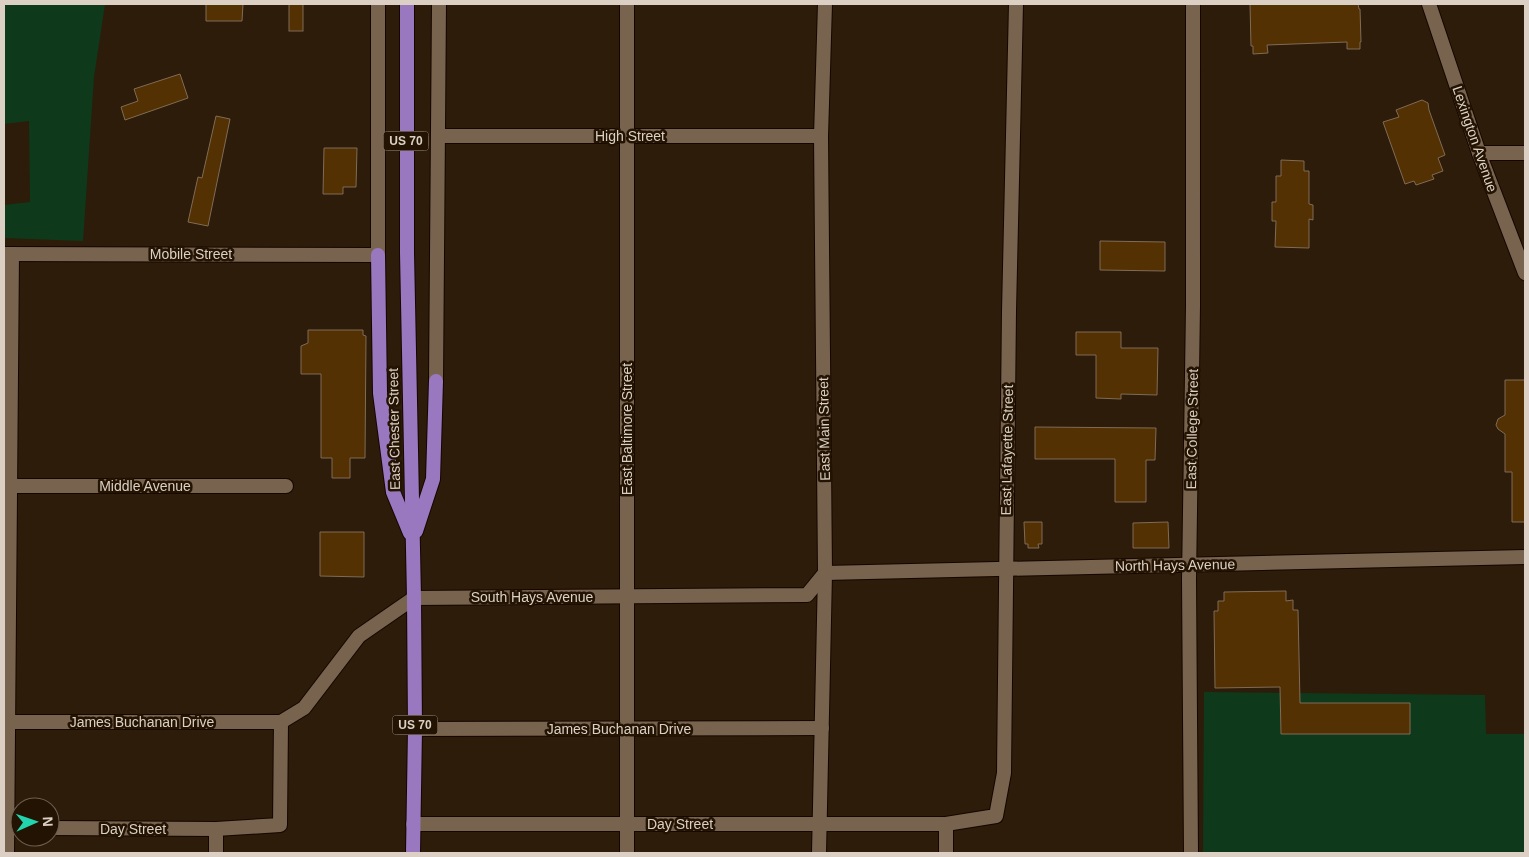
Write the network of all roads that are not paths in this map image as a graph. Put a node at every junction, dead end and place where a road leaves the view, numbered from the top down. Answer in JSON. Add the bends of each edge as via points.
{"nodes":[{"id":1,"x":378,"y":4,"type":"edge"},
{"id":2,"x":408,"y":4,"type":"edge"},
{"id":3,"x":439,"y":4,"type":"edge"},
{"id":4,"x":627,"y":4,"type":"edge"},
{"id":5,"x":825,"y":4,"type":"edge"},
{"id":6,"x":1016,"y":4,"type":"edge"},
{"id":7,"x":1193,"y":4,"type":"edge"},
{"id":8,"x":1429,"y":4,"type":"edge"},
{"id":9,"x":439,"y":136,"type":"junction"},
{"id":10,"x":627,"y":136,"type":"junction"},
{"id":11,"x":821,"y":136,"type":"junction"},
{"id":12,"x":1525,"y":152,"type":"edge"},
{"id":13,"x":1479,"y":153,"type":"junction"},
{"id":14,"x":8,"y":254,"type":"edge"},
{"id":15,"x":378,"y":255,"type":"junction"},
{"id":16,"x":1525,"y":273,"type":"edge"},
{"id":17,"x":436,"y":380,"type":"joint"},
{"id":18,"x":7,"y":486,"type":"edge"},
{"id":19,"x":286,"y":486,"type":"dead end"},
{"id":20,"x":413,"y":541,"type":"junction"},
{"id":21,"x":1525,"y":557,"type":"edge"},
{"id":22,"x":1190,"y":565,"type":"junction"},
{"id":23,"x":1005,"y":568,"type":"junction"},
{"id":24,"x":825,"y":573,"type":"junction"},
{"id":25,"x":627,"y":596,"type":"junction"},
{"id":26,"x":414,"y":598,"type":"junction"},
{"id":27,"x":6,"y":722,"type":"edge"},
{"id":28,"x":281,"y":722,"type":"junction"},
{"id":29,"x":627,"y":728,"type":"junction"},
{"id":30,"x":822,"y":728,"type":"junction"},
{"id":31,"x":415,"y":729,"type":"junction"},
{"id":32,"x":413,"y":824,"type":"junction"},
{"id":33,"x":627,"y":824,"type":"junction"},
{"id":34,"x":819,"y":824,"type":"junction"},
{"id":35,"x":946,"y":824,"type":"junction"},
{"id":36,"x":10,"y":828,"type":"edge"},
{"id":37,"x":60,"y":828,"type":"edge"},
{"id":38,"x":216,"y":829,"type":"junction"},
{"id":39,"x":7,"y":853,"type":"edge"},
{"id":40,"x":216,"y":853,"type":"edge"},
{"id":41,"x":413,"y":853,"type":"edge"},
{"id":42,"x":628,"y":853,"type":"edge"},
{"id":43,"x":819,"y":853,"type":"edge"},
{"id":44,"x":946,"y":853,"type":"edge"},
{"id":45,"x":1191,"y":853,"type":"edge"}],
"edges":[{"from":1,"to":15,"type":"street"},
{"from":2,"to":20,"type":"highway","name":"East Chester Street","number":"US 70","via":[[407,278]]},
{"from":3,"to":9,"type":"street"},
{"from":4,"to":10,"type":"street","name":"East Baltimore Street"},
{"from":5,"to":11,"type":"street","name":"East Main Street"},
{"from":6,"to":23,"type":"street","name":"East Lafayette Street"},
{"from":7,"to":22,"type":"street","name":"East College Street"},
{"from":8,"to":13,"type":"street","name":"Lexington Avenue"},
{"from":9,"to":10,"type":"street","name":"High Street"},
{"from":9,"to":17,"type":"street"},
{"from":10,"to":11,"type":"street","name":"High Street"},
{"from":10,"to":25,"type":"street","name":"East Baltimore Street"},
{"from":11,"to":24,"type":"street","name":"East Main Street"},
{"from":12,"to":13,"type":"street"},
{"from":13,"to":16,"type":"street","name":"Lexington Avenue"},
{"from":14,"to":15,"type":"street","name":"Mobile Street"},
{"from":14,"to":18,"type":"street"},
{"from":15,"to":20,"type":"highway","via":[[380,393],[393,492]]},
{"from":17,"to":20,"type":"highway","via":[[433,479]]},
{"from":18,"to":19,"type":"street","name":"Middle Avenue"},
{"from":18,"to":27,"type":"street"},
{"from":20,"to":26,"type":"highway","name":"East Chester Street","number":"US 70"},
{"from":21,"to":22,"type":"street","name":"North Hays Avenue"},
{"from":22,"to":23,"type":"street","name":"North Hays Avenue"},
{"from":22,"to":45,"type":"street","name":"East College Street"},
{"from":23,"to":24,"type":"street","name":"North Hays Avenue"},
{"from":23,"to":35,"type":"street","name":"East Lafayette Street","via":[[1004,773],[996,816]]},
{"from":24,"to":25,"type":"street","name":"South Hays Avenue","via":[[806,595]]},
{"from":24,"to":30,"type":"street","name":"East Main Street"},
{"from":25,"to":26,"type":"street","name":"South Hays Avenue"},
{"from":25,"to":29,"type":"street","name":"East Baltimore Street"},
{"from":26,"to":28,"type":"street","via":[[359,636],[304,708]]},
{"from":26,"to":31,"type":"highway","name":"East Chester Street","number":"US 70"},
{"from":27,"to":28,"type":"street","name":"James Buchanan Drive"},
{"from":27,"to":36,"type":"street"},
{"from":28,"to":38,"type":"street","name":"Day Street","via":[[280,824]]},
{"from":29,"to":30,"type":"street","name":"James Buchanan Drive"},
{"from":29,"to":31,"type":"street","name":"James Buchanan Drive"},
{"from":29,"to":33,"type":"street","name":"East Baltimore Street"},
{"from":30,"to":34,"type":"street","name":"East Main Street"},
{"from":31,"to":32,"type":"highway","name":"East Chester Street","number":"US 70"},
{"from":32,"to":33,"type":"street","name":"Day Street"},
{"from":32,"to":41,"type":"highway","name":"East Chester Street","number":"US 70"},
{"from":33,"to":34,"type":"street","name":"Day Street"},
{"from":33,"to":42,"type":"street","name":"East Baltimore Street"},
{"from":34,"to":35,"type":"street","name":"Day Street"},
{"from":34,"to":43,"type":"street","name":"East Main Street"},
{"from":35,"to":44,"type":"street"},
{"from":36,"to":39,"type":"street"},
{"from":37,"to":38,"type":"street","name":"Day Street"},
{"from":38,"to":40,"type":"street"}]}
